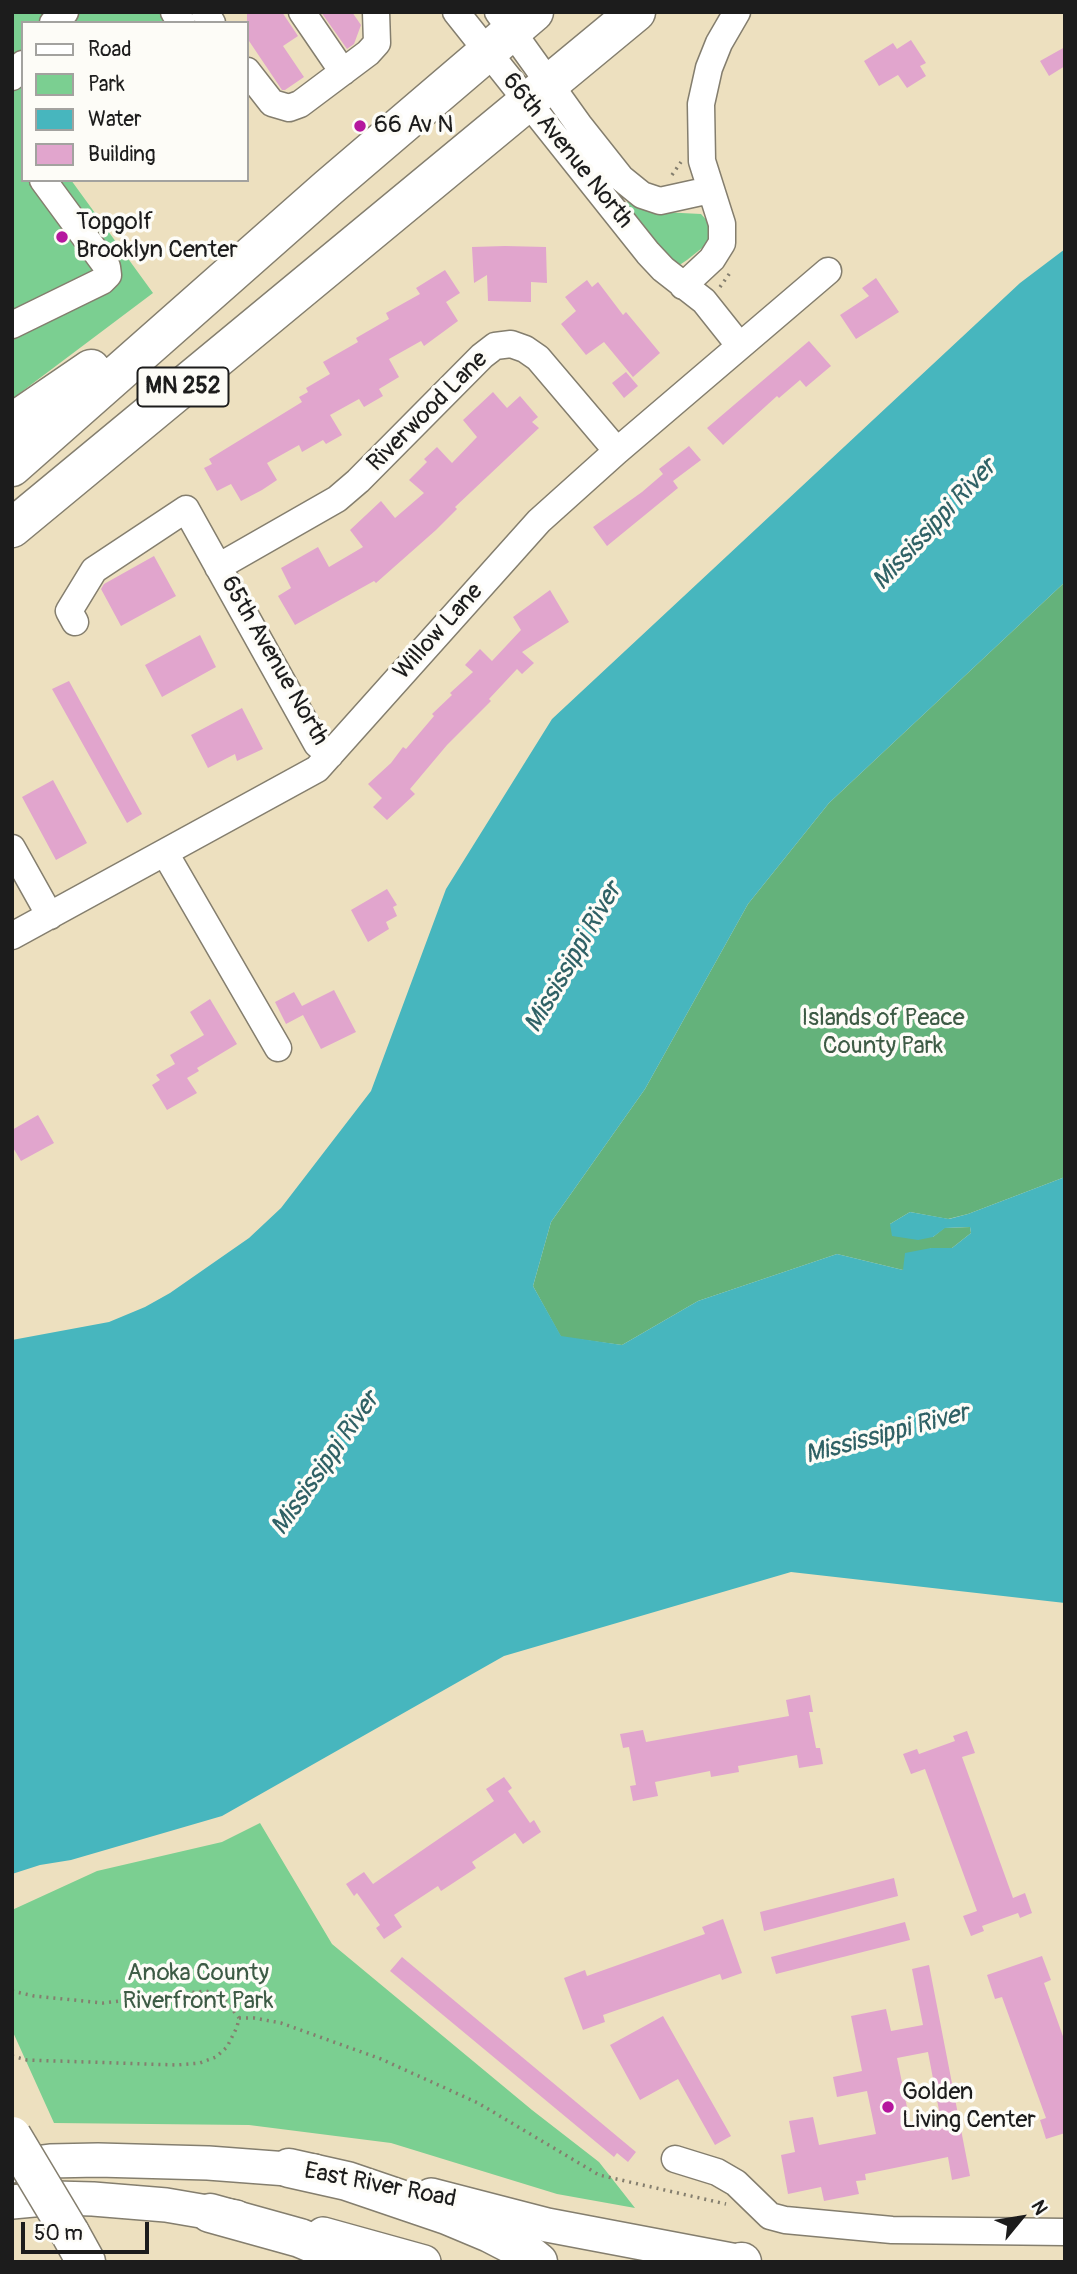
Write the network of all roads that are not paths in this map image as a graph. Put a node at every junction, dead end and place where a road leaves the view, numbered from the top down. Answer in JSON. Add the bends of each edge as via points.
{"nodes":[{"id":1,"x":302,"y":12,"type":"edge"},
{"id":2,"x":376,"y":12,"type":"edge"},
{"id":3,"x":456,"y":12,"type":"edge"},
{"id":4,"x":636,"y":12,"type":"edge"},
{"id":5,"x":737,"y":12,"type":"edge"},
{"id":6,"x":508,"y":27,"type":"edge"},
{"id":7,"x":248,"y":72,"type":"edge"},
{"id":8,"x":343,"y":72,"type":"junction"},
{"id":9,"x":539,"y":93,"type":"junction"},
{"id":10,"x":44,"y":182,"type":"edge"},
{"id":11,"x":710,"y":190,"type":"junction"},
{"id":12,"x":276,"y":234,"type":"junction"},
{"id":13,"x":828,"y":271,"type":"dead end"},
{"id":14,"x":683,"y":286,"type":"junction"},
{"id":15,"x":12,"y":325,"type":"edge"},
{"id":16,"x":739,"y":345,"type":"junction"},
{"id":17,"x":12,"y":423,"type":"edge"},
{"id":18,"x":617,"y":451,"type":"junction"},
{"id":19,"x":12,"y":467,"type":"edge"},
{"id":20,"x":12,"y":530,"type":"edge"},
{"id":21,"x":218,"y":567,"type":"junction"},
{"id":22,"x":75,"y":622,"type":"dead end"},
{"id":23,"x":330,"y":755,"type":"junction"},
{"id":24,"x":12,"y":848,"type":"edge"},
{"id":25,"x":165,"y":853,"type":"junction"},
{"id":26,"x":50,"y":916,"type":"junction"},
{"id":27,"x":12,"y":936,"type":"edge"},
{"id":28,"x":278,"y":1048,"type":"dead end"},
{"id":29,"x":12,"y":2136,"type":"edge"},
{"id":30,"x":675,"y":2159,"type":"dead end"},
{"id":31,"x":12,"y":2166,"type":"edge"},
{"id":32,"x":289,"y":2168,"type":"junction"},
{"id":33,"x":12,"y":2202,"type":"edge"},
{"id":34,"x":210,"y":2213,"type":"junction"},
{"id":35,"x":1065,"y":2232,"type":"edge"},
{"id":36,"x":66,"y":2248,"type":"edge"},
{"id":37,"x":357,"y":2262,"type":"edge"},
{"id":38,"x":424,"y":2262,"type":"edge"},
{"id":39,"x":538,"y":2262,"type":"edge"},
{"id":40,"x":742,"y":2262,"type":"edge"}],
"edges":[{"from":1,"to":8,"type":"street"},
{"from":2,"to":8,"type":"street","via":[[377,43]]},
{"from":3,"to":6,"type":"street","name":"66th Avenue North"},
{"from":4,"to":9,"type":"highway","number":"MN 252"},
{"from":5,"to":11,"type":"street","via":[[709,68],[701,104],[702,161]]},
{"from":6,"to":9,"type":"street","name":"66th Avenue North"},
{"from":6,"to":12,"type":"highway"},
{"from":7,"to":8,"type":"street","via":[[272,103],[289,108]]},
{"from":9,"to":11,"type":"street","name":"66th Avenue North","via":[[642,195],[660,201]]},
{"from":9,"to":14,"type":"street","name":"66th Avenue North","via":[[648,253]]},
{"from":9,"to":20,"type":"highway","number":"MN 252"},
{"from":10,"to":15,"type":"street","via":[[107,267],[108,275]]},
{"from":11,"to":14,"type":"street","via":[[722,224],[722,243]]},
{"from":12,"to":17,"type":"highway"},
{"from":12,"to":19,"type":"highway"},
{"from":13,"to":16,"type":"street","name":"Willow Lane"},
{"from":14,"to":16,"type":"street","name":"66th Avenue North","via":[[704,300]]},
{"from":16,"to":18,"type":"street","name":"Willow Lane"},
{"from":18,"to":21,"type":"street","name":"Riverwood Lane","via":[[537,358],[512,344],[495,346],[337,499]]},
{"from":18,"to":23,"type":"street","name":"Willow Lane","via":[[539,521]]},
{"from":21,"to":22,"type":"street","name":"65th Avenue North","via":[[186,509],[93,570],[69,611]]},
{"from":21,"to":23,"type":"street","name":"65th Avenue North","via":[[317,744]]},
{"from":23,"to":25,"type":"street","name":"Willow Lane","via":[[307,776]]},
{"from":24,"to":26,"type":"street"},
{"from":25,"to":26,"type":"street","name":"Willow Lane"},
{"from":25,"to":28,"type":"street"},
{"from":26,"to":27,"type":"street","name":"Willow Lane"},
{"from":29,"to":36,"type":"highway","bridge":true},
{"from":30,"to":35,"type":"street","via":[[717,2172],[736,2183],[770,2216],[785,2220],[903,2230]]},
{"from":31,"to":32,"type":"main road","name":"East River Road","via":[[98,2160]]},
{"from":31,"to":36,"type":"highway"},
{"from":32,"to":39,"type":"highway","via":[[347,2181],[446,2216],[499,2237]]},
{"from":32,"to":40,"type":"main road","name":"East River Road","via":[[357,2177],[547,2225]]},
{"from":33,"to":34,"type":"main road","via":[[93,2199]]},
{"from":34,"to":37,"type":"highway","via":[[300,2238]]},
{"from":34,"to":38,"type":"main road","via":[[309,2231]]}]}
